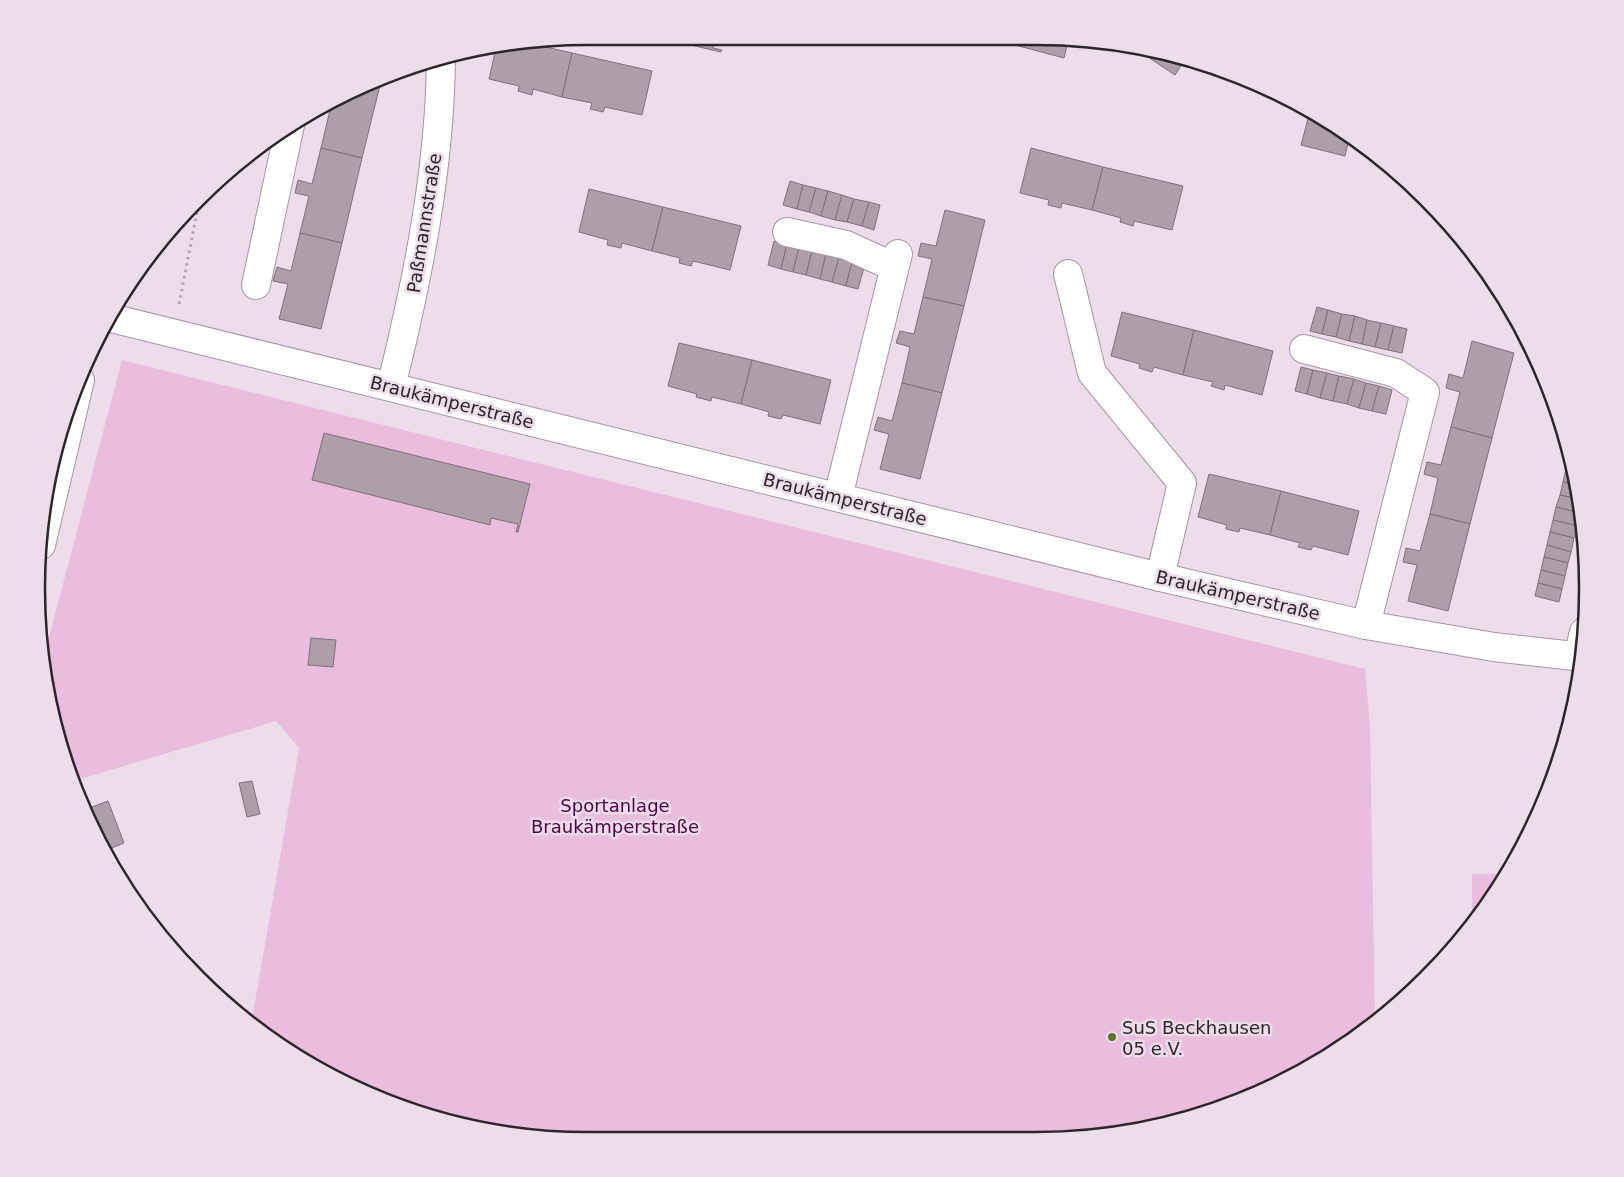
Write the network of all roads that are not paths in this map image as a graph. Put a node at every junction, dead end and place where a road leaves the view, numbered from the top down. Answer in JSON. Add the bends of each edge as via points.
{"nodes":[{"id":1,"x":441,"y":66,"type":"edge"},
{"id":2,"x":288,"y":137,"type":"edge"},
{"id":3,"x":787,"y":232,"type":"dead end"},
{"id":4,"x":1068,"y":274,"type":"dead end"},
{"id":5,"x":256,"y":285,"type":"dead end"},
{"id":6,"x":117,"y":319,"type":"edge"},
{"id":7,"x":1304,"y":349,"type":"dead end"},
{"id":8,"x":391,"y":387,"type":"junction"},
{"id":9,"x":63,"y":454,"type":"edge"},
{"id":10,"x":54,"y":490,"type":"edge"},
{"id":11,"x":838,"y":498,"type":"junction"},
{"id":12,"x":1160,"y":577,"type":"junction"},
{"id":13,"x":1366,"y":625,"type":"junction"},
{"id":14,"x":1575,"y":649,"type":"edge"}],
"edges":[{"from":1,"to":8,"type":"street","name":"Paßmannstraße","via":[[434,166],[422,254]]},
{"from":2,"to":5,"type":"street"},
{"from":3,"to":11,"type":"street","via":[[896,260]]},
{"from":4,"to":12,"type":"street","via":[[1092,373],[1182,483]]},
{"from":6,"to":8,"type":"street","name":"Braukämperstraße"},
{"from":7,"to":13,"type":"street","via":[[1396,373],[1425,392]]},
{"from":8,"to":11,"type":"street","name":"Braukämperstraße"},
{"from":9,"to":10,"type":"street"},
{"from":11,"to":12,"type":"street","name":"Braukämperstraße"},
{"from":12,"to":13,"type":"street","name":"Braukämperstraße"},
{"from":13,"to":14,"type":"street","name":"Braukämperstraße","via":[[1494,647]]}]}
